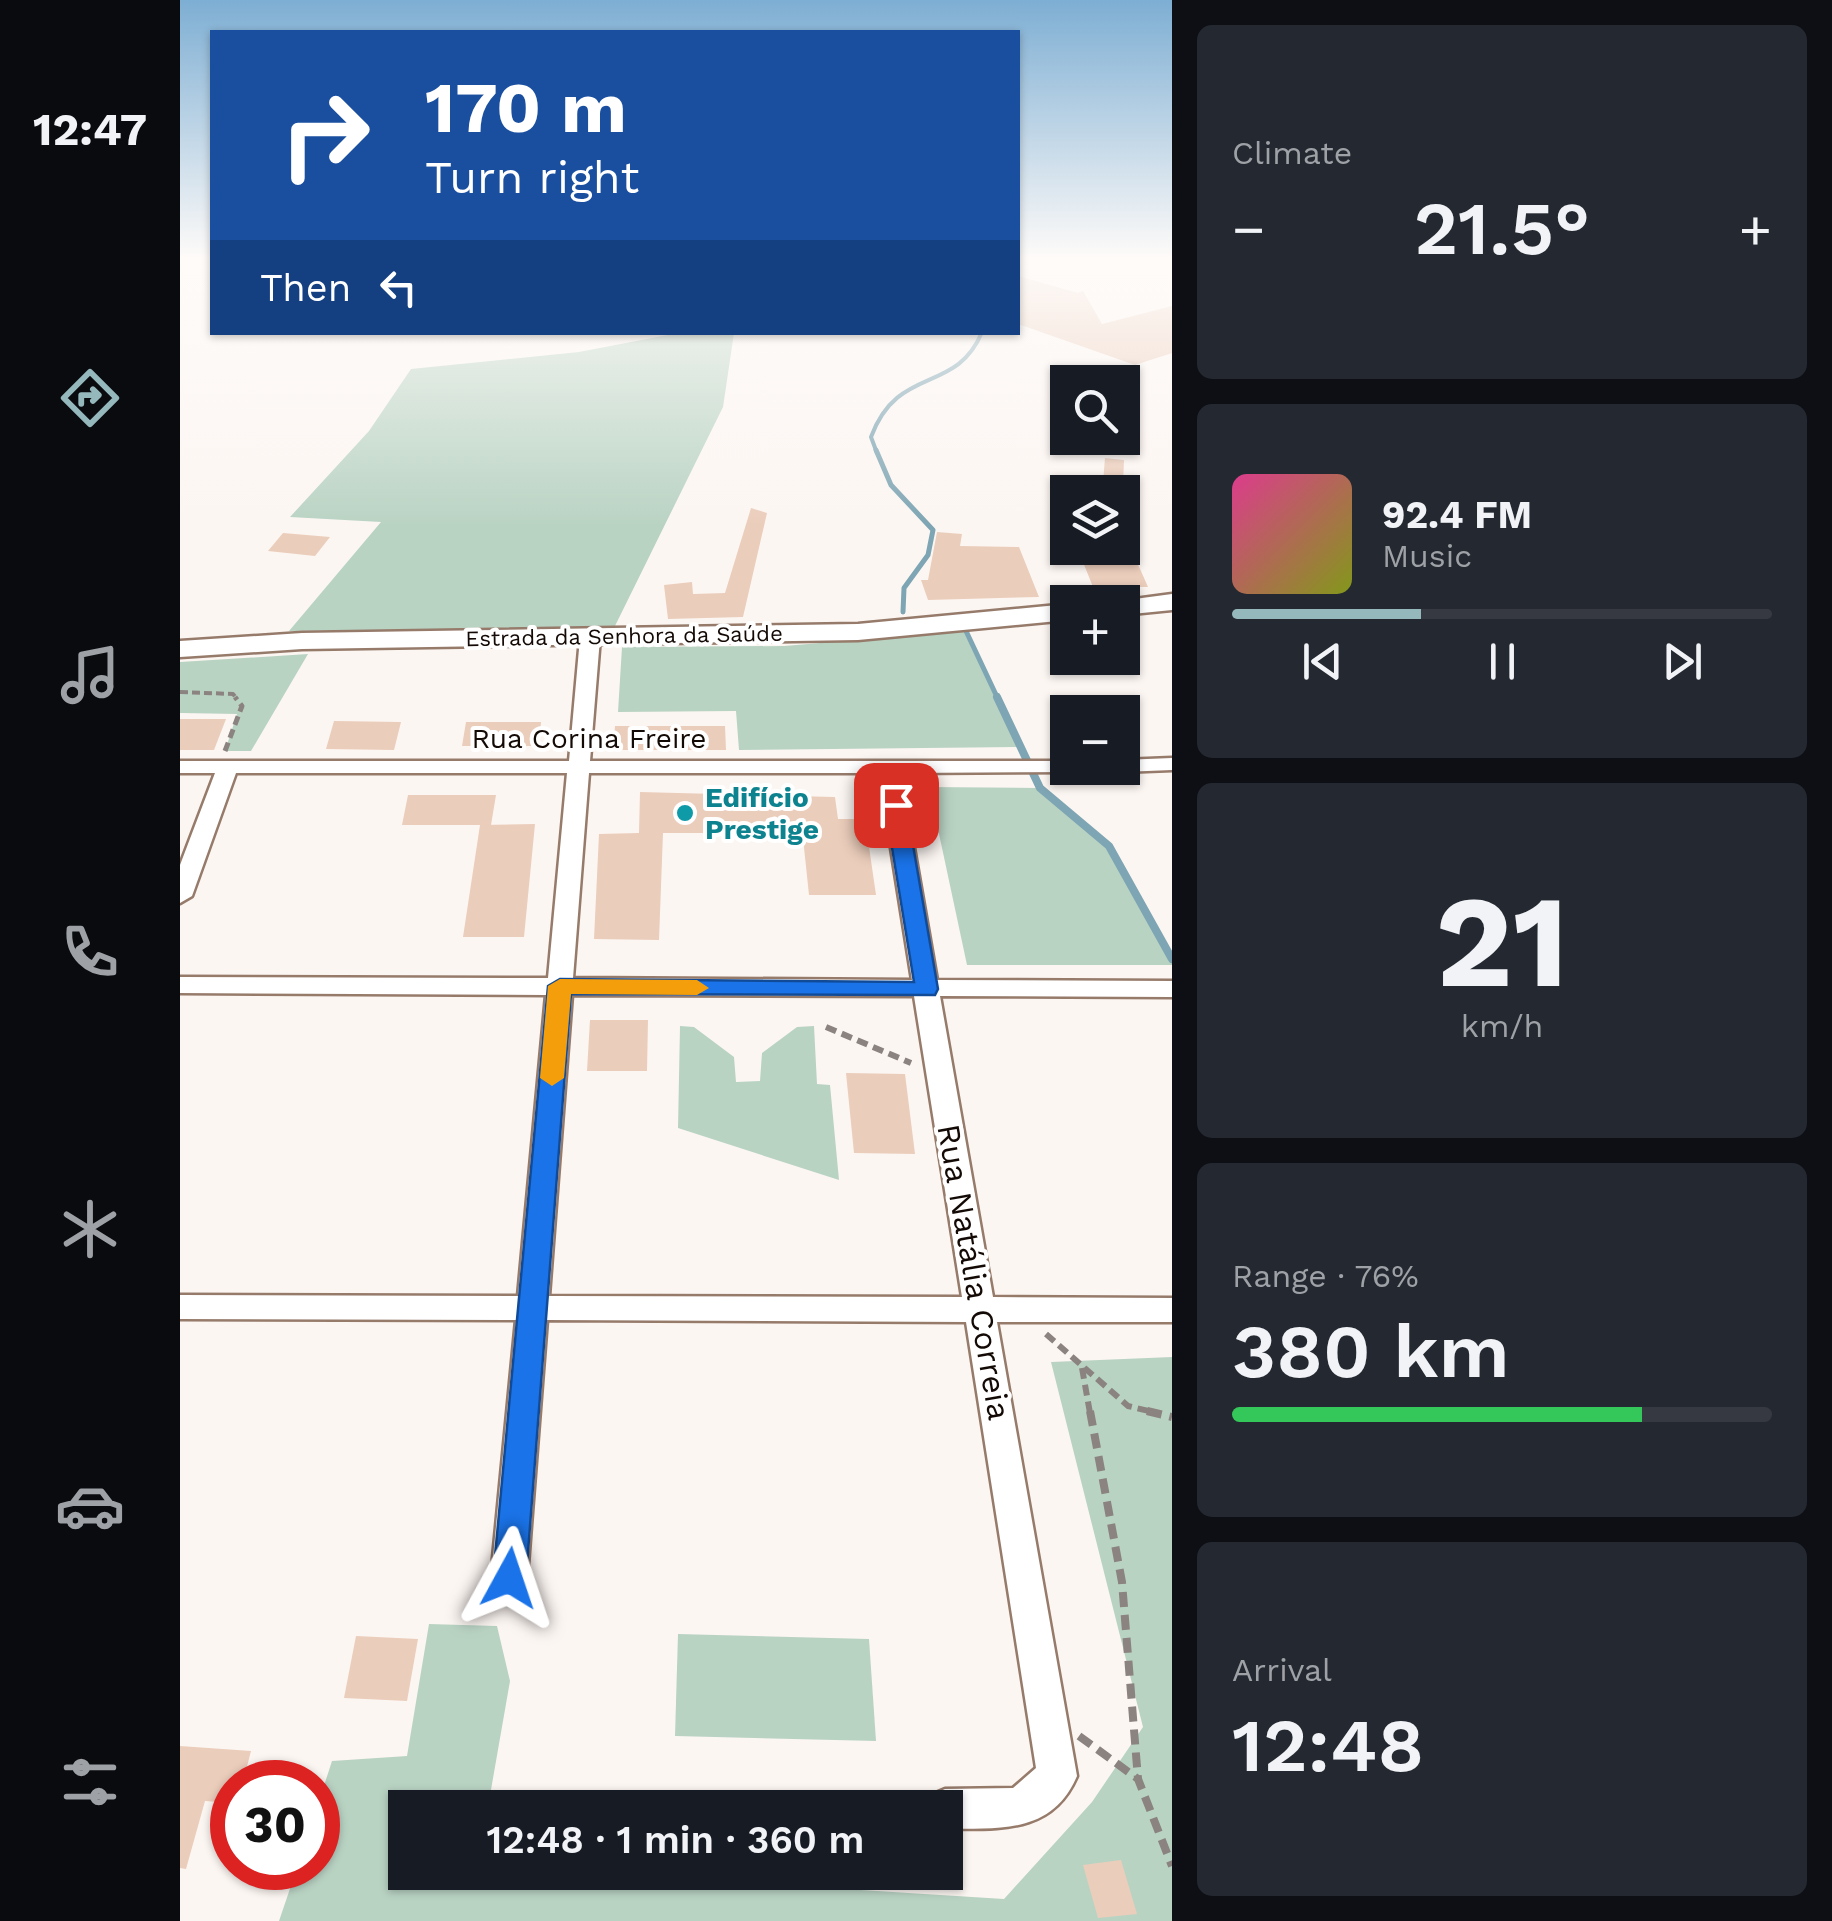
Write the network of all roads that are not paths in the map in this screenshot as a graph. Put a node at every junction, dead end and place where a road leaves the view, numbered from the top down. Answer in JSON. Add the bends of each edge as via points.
{"nodes":[{"id":1,"x":1170,"y":606,"type":"edge"},
{"id":2,"x":1140,"y":607,"type":"edge"},
{"id":3,"x":1050,"y":614,"type":"edge"},
{"id":4,"x":590,"y":638,"type":"junction"},
{"id":5,"x":180,"y":649,"type":"edge"},
{"id":6,"x":227,"y":759,"type":"junction"},
{"id":7,"x":1172,"y":764,"type":"edge"},
{"id":8,"x":1140,"y":765,"type":"edge"},
{"id":9,"x":180,"y":767,"type":"edge"},
{"id":10,"x":579,"y":768,"type":"junction"},
{"id":11,"x":889,"y":768,"type":"junction"},
{"id":12,"x":1050,"y":768,"type":"edge"},
{"id":13,"x":180,"y":896,"type":"edge"},
{"id":14,"x":180,"y":986,"type":"edge"},
{"id":15,"x":560,"y":986,"type":"junction"},
{"id":16,"x":926,"y":989,"type":"junction"},
{"id":17,"x":1161,"y":990,"type":"edge"},
{"id":18,"x":180,"y":1307,"type":"edge"},
{"id":19,"x":532,"y":1308,"type":"junction"},
{"id":20,"x":980,"y":1309,"type":"junction"},
{"id":21,"x":1172,"y":1310,"type":"edge"},
{"id":22,"x":509,"y":1578,"type":"dead end"},
{"id":23,"x":963,"y":1808,"type":"edge"}],
"edges":[{"from":1,"to":2,"type":"street"},
{"from":3,"to":4,"type":"street","name":"Estrada da Senhora da Saúde","via":[[858,632]]},
{"from":4,"to":5,"type":"street","name":"Estrada da Senhora da Saúde"},
{"from":4,"to":10,"type":"street"},
{"from":6,"to":9,"type":"street","name":"Rua Corina Freire"},
{"from":6,"to":10,"type":"street","name":"Rua Corina Freire"},
{"from":6,"to":13,"type":"street"},
{"from":7,"to":8,"type":"street"},
{"from":10,"to":11,"type":"street","name":"Rua Corina Freire"},
{"from":10,"to":15,"type":"street"},
{"from":11,"to":12,"type":"street","name":"Rua Corina Freire"},
{"from":11,"to":16,"type":"street","name":"Rua Natália Correia"},
{"from":14,"to":15,"type":"street"},
{"from":15,"to":16,"type":"street"},
{"from":15,"to":19,"type":"street"},
{"from":16,"to":17,"type":"street"},
{"from":16,"to":20,"type":"street","name":"Rua Natália Correia"},
{"from":18,"to":19,"type":"street"},
{"from":19,"to":20,"type":"street"},
{"from":19,"to":22,"type":"street"},
{"from":20,"to":21,"type":"street"},
{"from":20,"to":23,"type":"street","name":"Rua Natália Correia","via":[[1057,1776],[1022,1808]]}]}
